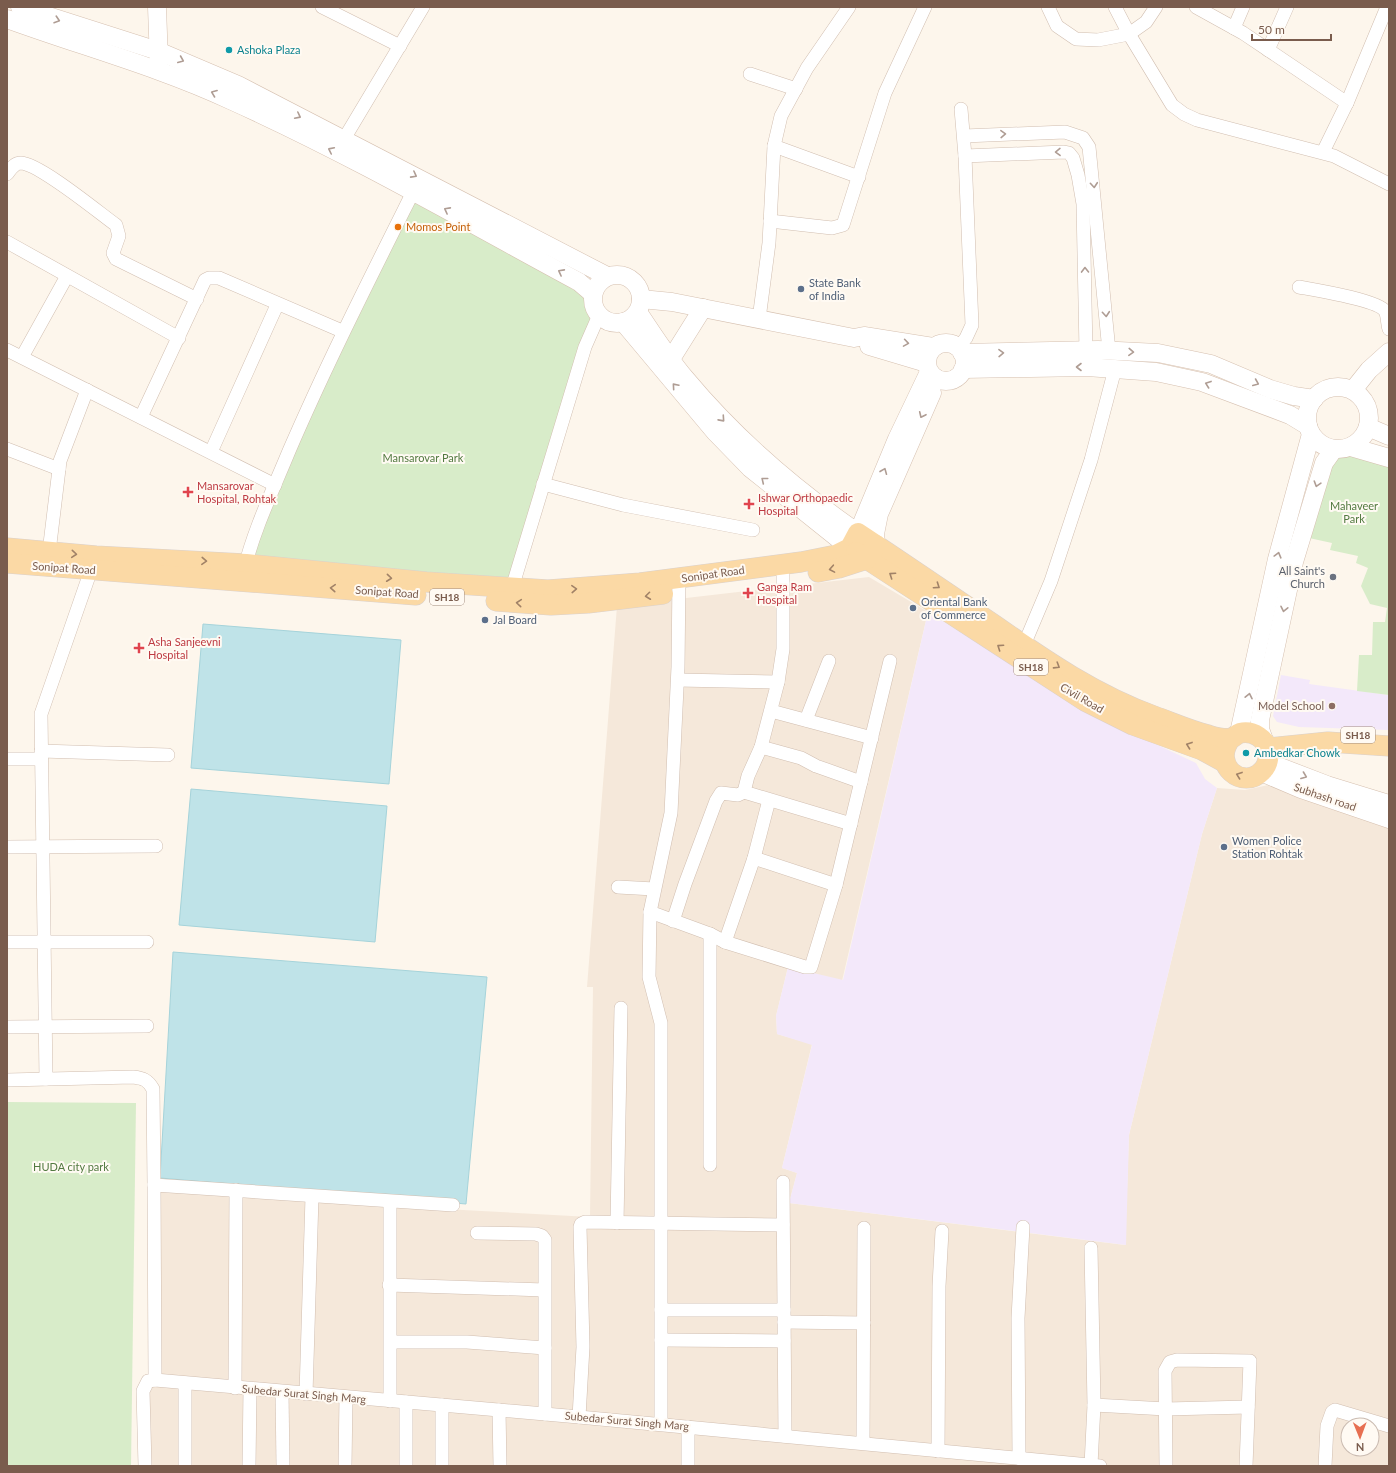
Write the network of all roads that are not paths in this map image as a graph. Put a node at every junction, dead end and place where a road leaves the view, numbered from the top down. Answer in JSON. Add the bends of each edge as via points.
{"nodes":[{"id":1,"x":20,"y":7,"type":"edge"},
{"id":2,"x":148,"y":7,"type":"edge"},
{"id":3,"x":157,"y":7,"type":"edge"},
{"id":4,"x":322,"y":7,"type":"edge"},
{"id":5,"x":423,"y":7,"type":"edge"},
{"id":6,"x":849,"y":7,"type":"edge"},
{"id":7,"x":925,"y":7,"type":"edge"},
{"id":8,"x":1048,"y":7,"type":"edge"},
{"id":9,"x":1115,"y":7,"type":"edge"},
{"id":10,"x":1156,"y":7,"type":"edge"},
{"id":11,"x":1196,"y":7,"type":"edge"},
{"id":12,"x":1243,"y":7,"type":"edge"},
{"id":13,"x":1287,"y":7,"type":"edge"},
{"id":14,"x":1387,"y":7,"type":"edge"},
{"id":15,"x":341,"y":11,"type":"edge"},
{"id":16,"x":7,"y":19,"type":"edge"},
{"id":17,"x":1234,"y":28,"type":"junction"},
{"id":18,"x":1129,"y":34,"type":"junction"},
{"id":19,"x":400,"y":46,"type":"junction"},
{"id":20,"x":152,"y":49,"type":"junction"},
{"id":21,"x":1268,"y":50,"type":"junction"},
{"id":22,"x":152,"y":70,"type":"junction"},
{"id":23,"x":750,"y":74,"type":"dead end"},
{"id":24,"x":796,"y":89,"type":"junction"},
{"id":25,"x":1348,"y":103,"type":"junction"},
{"id":26,"x":961,"y":109,"type":"dead end"},
{"id":27,"x":964,"y":136,"type":"junction"},
{"id":28,"x":344,"y":139,"type":"junction"},
{"id":29,"x":774,"y":146,"type":"junction"},
{"id":30,"x":1323,"y":152,"type":"junction"},
{"id":31,"x":965,"y":156,"type":"junction"},
{"id":32,"x":7,"y":174,"type":"edge"},
{"id":33,"x":860,"y":177,"type":"junction"},
{"id":34,"x":1389,"y":184,"type":"edge"},
{"id":35,"x":413,"y":192,"type":"junction"},
{"id":36,"x":770,"y":220,"type":"junction"},
{"id":37,"x":7,"y":242,"type":"edge"},
{"id":38,"x":67,"y":276,"type":"junction"},
{"id":39,"x":607,"y":276,"type":"junction"},
{"id":40,"x":1299,"y":287,"type":"dead end"},
{"id":41,"x":593,"y":294,"type":"junction"},
{"id":42,"x":197,"y":299,"type":"junction"},
{"id":43,"x":277,"y":305,"type":"junction"},
{"id":44,"x":639,"y":305,"type":"junction"},
{"id":45,"x":703,"y":308,"type":"junction"},
{"id":46,"x":599,"y":315,"type":"junction"},
{"id":47,"x":759,"y":319,"type":"junction"},
{"id":48,"x":623,"y":322,"type":"junction"},
{"id":49,"x":1389,"y":329,"type":"edge"},
{"id":50,"x":342,"y":331,"type":"junction"},
{"id":51,"x":179,"y":338,"type":"junction"},
{"id":52,"x":7,"y":350,"type":"edge"},
{"id":53,"x":1086,"y":351,"type":"junction"},
{"id":54,"x":1109,"y":351,"type":"junction"},
{"id":55,"x":1389,"y":352,"type":"edge"},
{"id":56,"x":961,"y":356,"type":"junction"},
{"id":57,"x":22,"y":357,"type":"junction"},
{"id":58,"x":671,"y":359,"type":"junction"},
{"id":59,"x":932,"y":366,"type":"junction"},
{"id":60,"x":1115,"y":369,"type":"junction"},
{"id":61,"x":87,"y":390,"type":"junction"},
{"id":62,"x":1353,"y":390,"type":"junction"},
{"id":63,"x":1314,"y":399,"type":"junction"},
{"id":64,"x":141,"y":417,"type":"junction"},
{"id":65,"x":1368,"y":427,"type":"junction"},
{"id":66,"x":1309,"y":430,"type":"junction"},
{"id":67,"x":1389,"y":436,"type":"edge"},
{"id":68,"x":1343,"y":448,"type":"junction"},
{"id":69,"x":7,"y":449,"type":"edge"},
{"id":70,"x":211,"y":452,"type":"junction"},
{"id":71,"x":1389,"y":458,"type":"edge"},
{"id":72,"x":59,"y":469,"type":"junction"},
{"id":73,"x":543,"y":484,"type":"junction"},
{"id":74,"x":275,"y":485,"type":"junction"},
{"id":75,"x":753,"y":530,"type":"dead end"},
{"id":76,"x":854,"y":541,"type":"junction"},
{"id":77,"x":7,"y":548,"type":"edge"},
{"id":78,"x":49,"y":552,"type":"junction"},
{"id":79,"x":872,"y":552,"type":"junction"},
{"id":80,"x":7,"y":563,"type":"edge"},
{"id":81,"x":91,"y":570,"type":"junction"},
{"id":82,"x":244,"y":572,"type":"junction"},
{"id":83,"x":783,"y":576,"type":"junction"},
{"id":84,"x":679,"y":585,"type":"junction"},
{"id":85,"x":512,"y":588,"type":"junction"},
{"id":86,"x":426,"y":589,"type":"junction"},
{"id":87,"x":1024,"y":646,"type":"junction"},
{"id":88,"x":829,"y":661,"type":"dead end"},
{"id":89,"x":890,"y":661,"type":"dead end"},
{"id":90,"x":678,"y":680,"type":"junction"},
{"id":91,"x":778,"y":682,"type":"junction"},
{"id":92,"x":771,"y":711,"type":"junction"},
{"id":93,"x":806,"y":720,"type":"junction"},
{"id":94,"x":1235,"y":736,"type":"junction"},
{"id":95,"x":872,"y":738,"type":"junction"},
{"id":96,"x":1388,"y":746,"type":"edge"},
{"id":97,"x":761,"y":747,"type":"junction"},
{"id":98,"x":41,"y":755,"type":"junction"},
{"id":99,"x":168,"y":755,"type":"dead end"},
{"id":100,"x":1265,"y":756,"type":"junction"},
{"id":101,"x":7,"y":759,"type":"edge"},
{"id":102,"x":1224,"y":762,"type":"junction"},
{"id":103,"x":861,"y":782,"type":"junction"},
{"id":104,"x":744,"y":792,"type":"junction"},
{"id":105,"x":769,"y":800,"type":"junction"},
{"id":106,"x":1364,"y":803,"type":"junction"},
{"id":107,"x":1389,"y":804,"type":"edge"},
{"id":108,"x":1389,"y":819,"type":"edge"},
{"id":109,"x":852,"y":824,"type":"junction"},
{"id":110,"x":7,"y":846,"type":"edge"},
{"id":111,"x":42,"y":846,"type":"junction"},
{"id":112,"x":156,"y":846,"type":"dead end"},
{"id":113,"x":754,"y":858,"type":"junction"},
{"id":114,"x":836,"y":885,"type":"junction"},
{"id":115,"x":618,"y":887,"type":"dead end"},
{"id":116,"x":654,"y":889,"type":"junction"},
{"id":117,"x":650,"y":912,"type":"junction"},
{"id":118,"x":673,"y":921,"type":"junction"},
{"id":119,"x":710,"y":934,"type":"junction"},
{"id":120,"x":7,"y":942,"type":"edge"},
{"id":121,"x":44,"y":942,"type":"junction"},
{"id":122,"x":147,"y":942,"type":"dead end"},
{"id":123,"x":725,"y":942,"type":"junction"},
{"id":124,"x":621,"y":1008,"type":"dead end"},
{"id":125,"x":147,"y":1026,"type":"dead end"},
{"id":126,"x":45,"y":1027,"type":"junction"},
{"id":127,"x":7,"y":1028,"type":"edge"},
{"id":128,"x":46,"y":1079,"type":"junction"},
{"id":129,"x":7,"y":1080,"type":"edge"},
{"id":130,"x":710,"y":1165,"type":"dead end"},
{"id":131,"x":783,"y":1182,"type":"dead end"},
{"id":132,"x":154,"y":1185,"type":"junction"},
{"id":133,"x":236,"y":1190,"type":"junction"},
{"id":134,"x":312,"y":1196,"type":"junction"},
{"id":135,"x":390,"y":1202,"type":"junction"},
{"id":136,"x":453,"y":1205,"type":"dead end"},
{"id":137,"x":617,"y":1223,"type":"junction"},
{"id":138,"x":661,"y":1224,"type":"junction"},
{"id":139,"x":783,"y":1225,"type":"junction"},
{"id":140,"x":864,"y":1228,"type":"dead end"},
{"id":141,"x":1023,"y":1228,"type":"dead end"},
{"id":142,"x":942,"y":1231,"type":"dead end"},
{"id":143,"x":477,"y":1233,"type":"dead end"},
{"id":144,"x":1091,"y":1248,"type":"dead end"},
{"id":145,"x":389,"y":1285,"type":"junction"},
{"id":146,"x":544,"y":1290,"type":"junction"},
{"id":147,"x":661,"y":1310,"type":"junction"},
{"id":148,"x":784,"y":1316,"type":"junction"},
{"id":149,"x":864,"y":1323,"type":"junction"},
{"id":150,"x":661,"y":1340,"type":"junction"},
{"id":151,"x":784,"y":1341,"type":"junction"},
{"id":152,"x":391,"y":1342,"type":"junction"},
{"id":153,"x":545,"y":1348,"type":"junction"},
{"id":154,"x":155,"y":1380,"type":"junction"},
{"id":155,"x":185,"y":1383,"type":"junction"},
{"id":156,"x":235,"y":1388,"type":"junction"},
{"id":157,"x":250,"y":1389,"type":"junction"},
{"id":158,"x":282,"y":1392,"type":"junction"},
{"id":159,"x":306,"y":1394,"type":"junction"},
{"id":160,"x":346,"y":1397,"type":"junction"},
{"id":161,"x":390,"y":1401,"type":"junction"},
{"id":162,"x":406,"y":1402,"type":"junction"},
{"id":163,"x":442,"y":1405,"type":"junction"},
{"id":164,"x":1094,"y":1405,"type":"junction"},
{"id":165,"x":1248,"y":1407,"type":"junction"},
{"id":166,"x":1166,"y":1409,"type":"junction"},
{"id":167,"x":499,"y":1410,"type":"junction"},
{"id":168,"x":545,"y":1414,"type":"junction"},
{"id":169,"x":579,"y":1417,"type":"junction"},
{"id":170,"x":661,"y":1424,"type":"junction"},
{"id":171,"x":1389,"y":1426,"type":"edge"},
{"id":172,"x":688,"y":1427,"type":"junction"},
{"id":173,"x":785,"y":1436,"type":"junction"},
{"id":174,"x":863,"y":1443,"type":"junction"},
{"id":175,"x":938,"y":1451,"type":"junction"},
{"id":176,"x":1019,"y":1458,"type":"junction"},
{"id":177,"x":145,"y":1466,"type":"edge"},
{"id":178,"x":184,"y":1466,"type":"edge"},
{"id":179,"x":249,"y":1466,"type":"edge"},
{"id":180,"x":283,"y":1466,"type":"edge"},
{"id":181,"x":344,"y":1466,"type":"edge"},
{"id":182,"x":406,"y":1466,"type":"edge"},
{"id":183,"x":442,"y":1466,"type":"edge"},
{"id":184,"x":500,"y":1466,"type":"edge"},
{"id":185,"x":688,"y":1466,"type":"edge"},
{"id":186,"x":1096,"y":1466,"type":"edge"},
{"id":187,"x":1166,"y":1466,"type":"edge"},
{"id":188,"x":1246,"y":1466,"type":"edge"},
{"id":189,"x":1325,"y":1466,"type":"edge"}],
"edges":[{"from":1,"to":20,"type":"street","one_way":true},
{"from":2,"to":20,"type":"street"},
{"from":3,"to":20,"type":"street"},
{"from":4,"to":15,"type":"street"},
{"from":5,"to":19,"type":"street"},
{"from":6,"to":24,"type":"street","via":[[807,68]]},
{"from":7,"to":33,"type":"street","via":[[885,93]]},
{"from":8,"to":18,"type":"street","via":[[1057,26],[1076,39],[1098,40]]},
{"from":9,"to":18,"type":"street"},
{"from":10,"to":18,"type":"street","via":[[1146,22]]},
{"from":11,"to":17,"type":"street"},
{"from":12,"to":17,"type":"street"},
{"from":13,"to":21,"type":"street"},
{"from":14,"to":25,"type":"street"},
{"from":15,"to":19,"type":"street"},
{"from":16,"to":22,"type":"street"},
{"from":17,"to":21,"type":"street"},
{"from":18,"to":30,"type":"street","via":[[1177,110],[1197,120]]},
{"from":19,"to":28,"type":"street"},
{"from":20,"to":22,"type":"street"},
{"from":20,"to":28,"type":"street","one_way":true,"via":[[238,85]]},
{"from":21,"to":25,"type":"street"},
{"from":35,"to":22,"type":"street","one_way":true,"via":[[230,100]]},
{"from":23,"to":24,"type":"street"},
{"from":24,"to":29,"type":"street","via":[[781,116]]},
{"from":25,"to":30,"type":"street"},
{"from":26,"to":27,"type":"street"},
{"from":27,"to":31,"type":"street"},
{"from":27,"to":54,"type":"street","one_way":true,"via":[[1065,132],[1083,138],[1089,147]]},
{"from":28,"to":39,"type":"street","one_way":true},
{"from":29,"to":33,"type":"street"},
{"from":29,"to":36,"type":"street"},
{"from":30,"to":34,"type":"street"},
{"from":53,"to":31,"type":"street","one_way":true,"via":[[1083,204],[1073,158],[1064,152]]},
{"from":31,"to":56,"type":"street","via":[[972,325]]},
{"from":32,"to":42,"type":"street","via":[[20,163],[52,178],[116,225],[119,236],[113,253],[116,259]]},
{"from":33,"to":36,"type":"street","via":[[843,225],[832,228]]},
{"from":41,"to":35,"type":"street","one_way":true,"via":[[579,282]]},
{"from":35,"to":50,"type":"street"},
{"from":36,"to":47,"type":"street"},
{"from":37,"to":38,"type":"street"},
{"from":38,"to":51,"type":"street"},
{"from":38,"to":57,"type":"street"},
{"from":39,"to":41,"type":"street","via":[[598,284]]},
{"from":39,"to":44,"type":"street","via":[[625,276],[632,280],[640,292]]},
{"from":40,"to":49,"type":"street","via":[[1369,302],[1380,307],[1385,312]]},
{"from":41,"to":46,"type":"street","via":[[593,306]]},
{"from":42,"to":43,"type":"street","via":[[205,280],[213,277]]},
{"from":42,"to":51,"type":"street"},
{"from":43,"to":50,"type":"street"},
{"from":43,"to":70,"type":"street"},
{"from":44,"to":45,"type":"street","via":[[672,302]]},
{"from":44,"to":48,"type":"street","via":[[631,319]]},
{"from":44,"to":58,"type":"street"},
{"from":45,"to":47,"type":"street"},
{"from":45,"to":58,"type":"street"},
{"from":46,"to":48,"type":"street","via":[[612,323]]},
{"from":46,"to":73,"type":"street","via":[[586,347]]},
{"from":47,"to":59,"type":"street","via":[[854,338],[863,345]]},
{"from":76,"to":48,"type":"street","one_way":true,"via":[[750,468],[715,432]]},
{"from":50,"to":74,"type":"street"},
{"from":51,"to":64,"type":"street"},
{"from":52,"to":57,"type":"street"},
{"from":53,"to":54,"type":"street"},
{"from":56,"to":53,"type":"street","one_way":true},
{"from":54,"to":63,"type":"street","one_way":true,"via":[[1158,353],[1211,364],[1270,389]]},
{"from":55,"to":62,"type":"street","via":[[1368,370]]},
{"from":56,"to":59,"type":"street","via":[[948,343],[938,344]]},
{"from":56,"to":59,"type":"street","via":[[956,378],[946,381]]},
{"from":60,"to":56,"type":"street","one_way":true},
{"from":57,"to":61,"type":"street"},
{"from":58,"to":76,"type":"street","one_way":true,"via":[[726,424],[761,458],[837,519]]},
{"from":76,"to":59,"type":"street","one_way":true,"via":[[897,438]]},
{"from":59,"to":79,"type":"street","one_way":true,"via":[[879,514]]},
{"from":66,"to":60,"type":"street","one_way":true,"via":[[1290,415],[1202,382],[1156,372]]},
{"from":60,"to":87,"type":"street","via":[[1091,460],[1051,580]]},
{"from":61,"to":64,"type":"street"},
{"from":61,"to":72,"type":"street"},
{"from":62,"to":63,"type":"street","via":[[1339,387],[1325,390]]},
{"from":62,"to":65,"type":"street","via":[[1367,406]]},
{"from":63,"to":66,"type":"street","via":[[1309,408]]},
{"from":64,"to":70,"type":"street"},
{"from":65,"to":67,"type":"street"},
{"from":65,"to":68,"type":"street","via":[[1362,439]]},
{"from":66,"to":68,"type":"street","via":[[1316,441],[1324,446]]},
{"from":94,"to":66,"type":"street","one_way":true},
{"from":68,"to":71,"type":"street"},
{"from":68,"to":100,"type":"street","one_way":true,"via":[[1324,463],[1294,562],[1260,720]]},
{"from":69,"to":72,"type":"street"},
{"from":70,"to":74,"type":"street"},
{"from":72,"to":78,"type":"street"},
{"from":73,"to":75,"type":"street","via":[[624,505]]},
{"from":73,"to":85,"type":"street"},
{"from":74,"to":82,"type":"street"},
{"from":76,"to":79,"type":"main road","name":"Civil Road","number":"SH18"},
{"from":76,"to":84,"type":"main road","name":"Sonipat Road","number":"SH18","via":[[836,555]]},
{"from":77,"to":78,"type":"main road","name":"Sonipat Road","number":"SH18"},
{"from":78,"to":82,"type":"main road","name":"Sonipat Road","number":"SH18","one_way":true},
{"from":79,"to":83,"type":"main road","name":"Sonipat Road","number":"SH18","one_way":true,"via":[[839,568]]},
{"from":79,"to":87,"type":"main road","name":"Civil Road","number":"SH18","one_way":true},
{"from":102,"to":79,"type":"main road","name":"Civil Road","number":"SH18","one_way":true,"via":[[1202,750],[1133,725],[1085,701]]},
{"from":80,"to":81,"type":"main road","name":"Sonipat Road","number":"SH18"},
{"from":81,"to":82,"type":"main road","name":"Sonipat Road","number":"SH18"},
{"from":81,"to":98,"type":"street","via":[[41,714]]},
{"from":82,"to":86,"type":"main road","name":"Sonipat Road","number":"SH18"},
{"from":83,"to":84,"type":"main road","name":"Sonipat Road","number":"SH18"},
{"from":83,"to":91,"type":"street","via":[[783,649]]},
{"from":85,"to":84,"type":"main road","name":"Sonipat Road","number":"SH18","one_way":true,"via":[[548,590]]},
{"from":84,"to":86,"type":"main road","name":"Sonipat Road","number":"SH18","one_way":true,"via":[[588,603],[551,605]]},
{"from":84,"to":90,"type":"street"},
{"from":85,"to":86,"type":"main road","name":"Sonipat Road","number":"SH18"},
{"from":87,"to":94,"type":"main road","name":"Civil Road","number":"SH18","one_way":true,"via":[[1092,688],[1138,710],[1207,735]]},
{"from":88,"to":93,"type":"street"},
{"from":89,"to":95,"type":"street"},
{"from":90,"to":91,"type":"street"},
{"from":90,"to":116,"type":"street","via":[[671,813]]},
{"from":91,"to":92,"type":"street"},
{"from":92,"to":93,"type":"street"},
{"from":92,"to":97,"type":"street"},
{"from":93,"to":95,"type":"street"},
{"from":94,"to":100,"type":"main road","number":"SH18","via":[[1248,732],[1256,735]]},
{"from":94,"to":102,"type":"main road","via":[[1226,745],[1223,753]]},
{"from":95,"to":103,"type":"street"},
{"from":96,"to":100,"type":"main road","number":"SH18","via":[[1361,735]]},
{"from":97,"to":103,"type":"street","via":[[800,758]]},
{"from":97,"to":104,"type":"street"},
{"from":98,"to":99,"type":"street"},
{"from":98,"to":101,"type":"street"},
{"from":98,"to":111,"type":"street"},
{"from":100,"to":102,"type":"main road","number":"SH18","one_way":true,"via":[[1253,777],[1244,778],[1232,773]]},
{"from":100,"to":106,"type":"street","name":"Subhash road","via":[[1330,792]]},
{"from":103,"to":109,"type":"street"},
{"from":104,"to":105,"type":"street"},
{"from":104,"to":118,"type":"street","via":[[738,795],[721,793],[716,801],[684,884]]},
{"from":105,"to":109,"type":"street"},
{"from":105,"to":113,"type":"street"},
{"from":106,"to":107,"type":"street","name":"Subhash road"},
{"from":106,"to":108,"type":"street","name":"Subhash road"},
{"from":109,"to":114,"type":"street"},
{"from":110,"to":111,"type":"street"},
{"from":111,"to":112,"type":"street"},
{"from":111,"to":121,"type":"street"},
{"from":113,"to":114,"type":"street"},
{"from":113,"to":123,"type":"street"},
{"from":114,"to":123,"type":"street","via":[[813,963],[809,968]]},
{"from":115,"to":116,"type":"street"},
{"from":116,"to":117,"type":"street"},
{"from":117,"to":118,"type":"street"},
{"from":117,"to":138,"type":"street","via":[[649,977],[661,1023]]},
{"from":118,"to":119,"type":"street"},
{"from":119,"to":123,"type":"street"},
{"from":119,"to":130,"type":"street"},
{"from":120,"to":121,"type":"street"},
{"from":121,"to":122,"type":"street"},
{"from":121,"to":126,"type":"street"},
{"from":124,"to":137,"type":"street"},
{"from":125,"to":126,"type":"street"},
{"from":126,"to":127,"type":"street"},
{"from":126,"to":128,"type":"street"},
{"from":128,"to":129,"type":"street"},
{"from":128,"to":132,"type":"street","via":[[133,1077],[149,1082],[153,1089]]},
{"from":131,"to":139,"type":"street"},
{"from":132,"to":133,"type":"street"},
{"from":132,"to":154,"type":"street"},
{"from":133,"to":134,"type":"street"},
{"from":133,"to":156,"type":"street"},
{"from":134,"to":135,"type":"street"},
{"from":134,"to":159,"type":"street"},
{"from":135,"to":136,"type":"street"},
{"from":135,"to":145,"type":"street"},
{"from":137,"to":138,"type":"street"},
{"from":137,"to":169,"type":"street","via":[[585,1222],[580,1227],[583,1347]]},
{"from":138,"to":139,"type":"street"},
{"from":138,"to":147,"type":"street"},
{"from":139,"to":148,"type":"street"},
{"from":140,"to":149,"type":"street"},
{"from":141,"to":176,"type":"street","via":[[1018,1318]]},
{"from":142,"to":175,"type":"street","via":[[936,1422]]},
{"from":143,"to":146,"type":"street","via":[[542,1236],[545,1240]]},
{"from":144,"to":164,"type":"street"},
{"from":145,"to":146,"type":"street"},
{"from":145,"to":152,"type":"street"},
{"from":146,"to":153,"type":"street"},
{"from":147,"to":148,"type":"street"},
{"from":147,"to":150,"type":"street"},
{"from":148,"to":149,"type":"street"},
{"from":148,"to":151,"type":"street"},
{"from":149,"to":174,"type":"street"},
{"from":150,"to":151,"type":"street"},
{"from":150,"to":170,"type":"street"},
{"from":151,"to":173,"type":"street"},
{"from":152,"to":153,"type":"street","via":[[467,1342]]},
{"from":152,"to":161,"type":"street"},
{"from":153,"to":168,"type":"street"},
{"from":154,"to":155,"type":"street","name":"Subedar Surat Singh Marg"},
{"from":154,"to":177,"type":"street","via":[[148,1382],[143,1391]]},
{"from":155,"to":156,"type":"street","name":"Subedar Surat Singh Marg"},
{"from":155,"to":178,"type":"street"},
{"from":156,"to":157,"type":"street","name":"Subedar Surat Singh Marg"},
{"from":157,"to":158,"type":"street","name":"Subedar Surat Singh Marg"},
{"from":157,"to":179,"type":"street"},
{"from":158,"to":159,"type":"street","name":"Subedar Surat Singh Marg"},
{"from":158,"to":180,"type":"street"},
{"from":159,"to":160,"type":"street","name":"Subedar Surat Singh Marg"},
{"from":160,"to":161,"type":"street","name":"Subedar Surat Singh Marg"},
{"from":160,"to":181,"type":"street"},
{"from":161,"to":162,"type":"street","name":"Subedar Surat Singh Marg"},
{"from":162,"to":163,"type":"street","name":"Subedar Surat Singh Marg"},
{"from":162,"to":182,"type":"street"},
{"from":163,"to":167,"type":"street","name":"Subedar Surat Singh Marg"},
{"from":163,"to":183,"type":"street"},
{"from":164,"to":166,"type":"street"},
{"from":164,"to":186,"type":"street"},
{"from":165,"to":166,"type":"street"},
{"from":165,"to":166,"type":"street","via":[[1250,1361],[1176,1360],[1170,1362],[1165,1371]]},
{"from":165,"to":188,"type":"street"},
{"from":166,"to":187,"type":"street"},
{"from":167,"to":168,"type":"street","name":"Subedar Surat Singh Marg"},
{"from":167,"to":184,"type":"street"},
{"from":168,"to":169,"type":"street","name":"Subedar Surat Singh Marg"},
{"from":169,"to":170,"type":"street","name":"Subedar Surat Singh Marg"},
{"from":170,"to":172,"type":"street","name":"Subedar Surat Singh Marg"},
{"from":171,"to":189,"type":"street","via":[[1335,1410],[1327,1426]]},
{"from":172,"to":173,"type":"street","name":"Subedar Surat Singh Marg"},
{"from":172,"to":185,"type":"street"},
{"from":173,"to":174,"type":"street","name":"Subedar Surat Singh Marg"},
{"from":174,"to":175,"type":"street","name":"Subedar Surat Singh Marg"},
{"from":175,"to":176,"type":"street","name":"Subedar Surat Singh Marg"},
{"from":176,"to":186,"type":"street","name":"Subedar Surat Singh Marg"}]}
